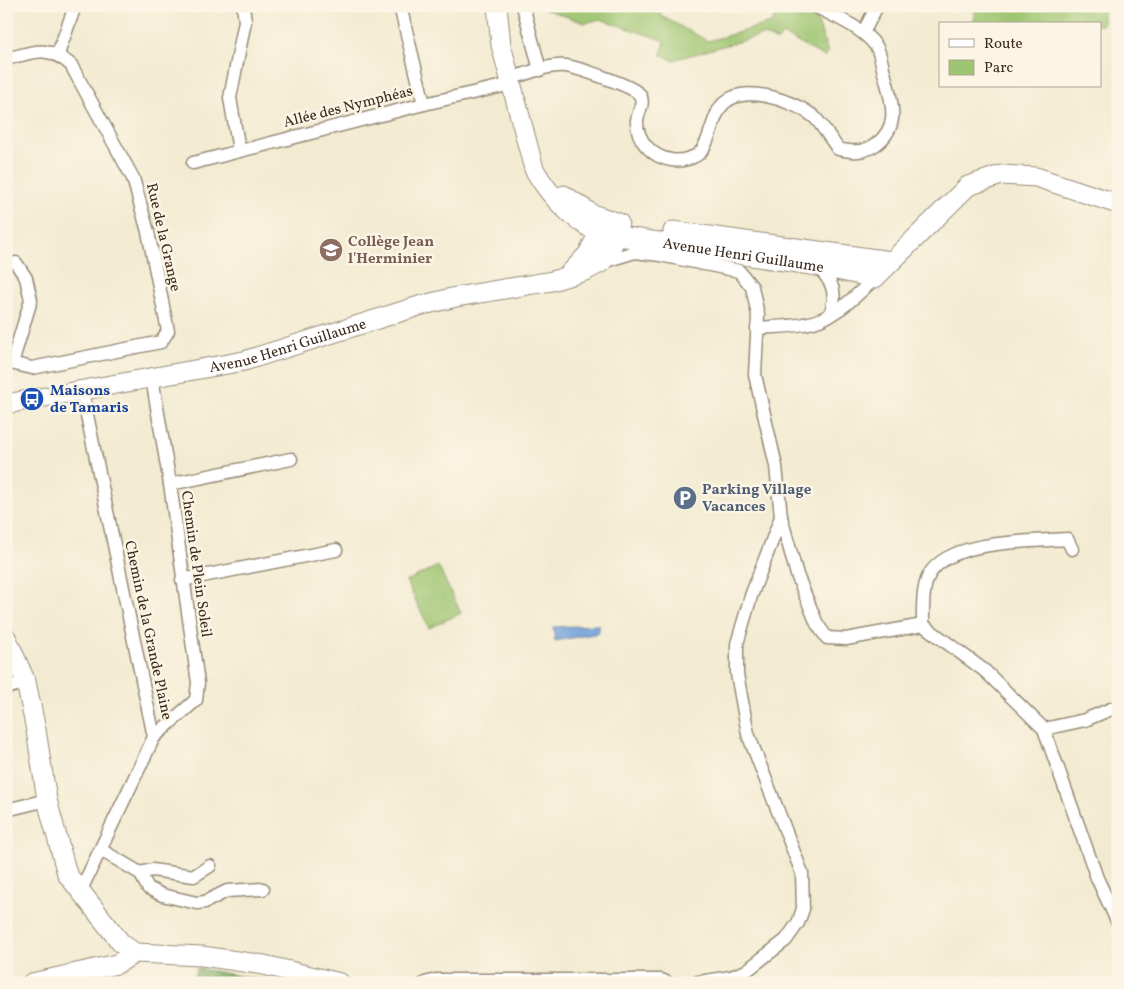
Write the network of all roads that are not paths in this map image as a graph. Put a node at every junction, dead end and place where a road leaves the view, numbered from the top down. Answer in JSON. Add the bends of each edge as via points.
{"nodes":[{"id":1,"x":75,"y":6,"type":"edge"},
{"id":2,"x":243,"y":6,"type":"edge"},
{"id":3,"x":400,"y":6,"type":"edge"},
{"id":4,"x":497,"y":6,"type":"edge"},
{"id":5,"x":522,"y":6,"type":"edge"},
{"id":6,"x":815,"y":6,"type":"edge"},
{"id":7,"x":877,"y":6,"type":"edge"},
{"id":8,"x":863,"y":32,"type":"junction"},
{"id":9,"x":58,"y":54,"type":"junction"},
{"id":10,"x":6,"y":59,"type":"edge"},
{"id":11,"x":540,"y":70,"type":"junction"},
{"id":12,"x":511,"y":81,"type":"junction"},
{"id":13,"x":424,"y":104,"type":"junction"},
{"id":14,"x":239,"y":150,"type":"junction"},
{"id":15,"x":193,"y":162,"type":"dead end"},
{"id":16,"x":1118,"y":204,"type":"edge"},
{"id":17,"x":609,"y":230,"type":"junction"},
{"id":18,"x":891,"y":261,"type":"junction"},
{"id":19,"x":602,"y":262,"type":"junction"},
{"id":20,"x":16,"y":263,"type":"dead end"},
{"id":21,"x":817,"y":266,"type":"junction"},
{"id":22,"x":566,"y":276,"type":"junction"},
{"id":23,"x":876,"y":278,"type":"junction"},
{"id":24,"x":830,"y":315,"type":"junction"},
{"id":25,"x":757,"y":328,"type":"junction"},
{"id":26,"x":9,"y":362,"type":"edge"},
{"id":27,"x":152,"y":378,"type":"junction"},
{"id":28,"x":82,"y":391,"type":"junction"},
{"id":29,"x":6,"y":404,"type":"edge"},
{"id":30,"x":291,"y":459,"type":"dead end"},
{"id":31,"x":170,"y":484,"type":"junction"},
{"id":32,"x":781,"y":517,"type":"junction"},
{"id":33,"x":336,"y":550,"type":"dead end"},
{"id":34,"x":1072,"y":550,"type":"dead end"},
{"id":35,"x":182,"y":580,"type":"junction"},
{"id":36,"x":923,"y":625,"type":"junction"},
{"id":37,"x":6,"y":637,"type":"edge"},
{"id":38,"x":26,"y":682,"type":"junction"},
{"id":39,"x":6,"y":688,"type":"edge"},
{"id":40,"x":1118,"y":706,"type":"edge"},
{"id":41,"x":1044,"y":729,"type":"junction"},
{"id":42,"x":154,"y":737,"type":"junction"},
{"id":43,"x":47,"y":800,"type":"junction"},
{"id":44,"x":6,"y":810,"type":"edge"},
{"id":45,"x":100,"y":850,"type":"junction"},
{"id":46,"x":210,"y":866,"type":"dead end"},
{"id":47,"x":140,"y":873,"type":"junction"},
{"id":48,"x":263,"y":889,"type":"dead end"},
{"id":49,"x":80,"y":892,"type":"junction"},
{"id":50,"x":1118,"y":923,"type":"edge"},
{"id":51,"x":135,"y":953,"type":"junction"},
{"id":52,"x":32,"y":983,"type":"edge"},
{"id":53,"x":340,"y":983,"type":"edge"},
{"id":54,"x":425,"y":983,"type":"edge"},
{"id":55,"x":668,"y":983,"type":"edge"},
{"id":56,"x":693,"y":983,"type":"edge"}],
"edges":[{"from":1,"to":9,"type":"street"},
{"from":2,"to":14,"type":"street","via":[[245,21],[230,98]]},
{"from":3,"to":13,"type":"street"},
{"from":4,"to":12,"type":"street","via":[[501,45]]},
{"from":5,"to":11,"type":"street"},
{"from":6,"to":8,"type":"street"},
{"from":7,"to":8,"type":"street"},
{"from":8,"to":11,"type":"street","name":"Allée des Nymphéas","via":[[876,48],[892,104],[892,124],[884,139],[868,150],[853,152],[838,149],[815,116],[780,100],[748,94],[731,97],[720,108],[702,151],[688,159],[672,160],[645,145],[638,132],[640,94],[630,87],[566,66]]},
{"from":9,"to":10,"type":"street","via":[[38,51]]},
{"from":9,"to":26,"type":"street","name":"Rue de la Grange","via":[[71,65],[133,178],[148,232],[168,331],[161,342],[116,352],[32,368]]},
{"from":11,"to":12,"type":"street","name":"Allée des Nymphéas"},
{"from":12,"to":13,"type":"street","name":"Allée des Nymphéas"},
{"from":12,"to":17,"type":"street","via":[[534,169],[544,187],[571,216]]},
{"from":13,"to":14,"type":"street","name":"Allée des Nymphéas"},
{"from":14,"to":15,"type":"street","name":"Allée des Nymphéas"},
{"from":16,"to":18,"type":"street","via":[[1036,178],[1001,175],[968,186]]},
{"from":17,"to":18,"type":"street","name":"Avenue Henri Guillaume","via":[[740,240]]},
{"from":17,"to":19,"type":"street","via":[[613,244]]},
{"from":17,"to":21,"type":"street","name":"Avenue Henri Guillaume"},
{"from":17,"to":22,"type":"street","name":"Avenue Henri Guillaume"},
{"from":18,"to":23,"type":"street"},
{"from":19,"to":22,"type":"street","name":"Avenue Henri Guillaume"},
{"from":19,"to":25,"type":"street","name":"Avenue Henri Guillaume","via":[[635,252],[739,271],[755,296]]},
{"from":20,"to":26,"type":"street","via":[[26,278],[31,300]]},
{"from":21,"to":23,"type":"street"},
{"from":21,"to":24,"type":"street","name":"Avenue Henri Guillaume","via":[[832,282],[835,302]]},
{"from":22,"to":27,"type":"street","name":"Avenue Henri Guillaume","via":[[438,302],[266,356]]},
{"from":23,"to":24,"type":"street"},
{"from":24,"to":25,"type":"street","via":[[806,324]]},
{"from":25,"to":32,"type":"street","name":"Avenue Henri Guillaume","via":[[755,375],[776,466]]},
{"from":27,"to":28,"type":"street","name":"Avenue Henri Guillaume"},
{"from":27,"to":31,"type":"street","name":"Chemin de Plein Soleil"},
{"from":28,"to":29,"type":"street","name":"Avenue Henri Guillaume"},
{"from":28,"to":42,"type":"street","name":"Chemin de la Grande Plaine"},
{"from":30,"to":31,"type":"street"},
{"from":31,"to":35,"type":"street","name":"Chemin de Plein Soleil"},
{"from":32,"to":36,"type":"street","name":"Avenue Henri Guillaume","via":[[797,575],[817,624],[827,638],[846,639]]},
{"from":32,"to":56,"type":"street","via":[[737,644],[737,674],[748,734],[800,867],[803,909],[786,940],[770,955],[732,977]]},
{"from":33,"to":35,"type":"street"},
{"from":34,"to":36,"type":"street","via":[[1067,539],[964,550],[943,559],[929,576]]},
{"from":35,"to":42,"type":"street","name":"Chemin de Plein Soleil","via":[[198,683],[196,700]]},
{"from":36,"to":41,"type":"street","via":[[985,671]]},
{"from":37,"to":38,"type":"street"},
{"from":38,"to":39,"type":"street"},
{"from":38,"to":43,"type":"street"},
{"from":40,"to":41,"type":"street","via":[[1085,720]]},
{"from":41,"to":50,"type":"street","via":[[1097,878]]},
{"from":42,"to":45,"type":"street","name":"Chemin de la Grande Plaine"},
{"from":43,"to":44,"type":"street"},
{"from":43,"to":49,"type":"street","via":[[68,874]]},
{"from":45,"to":47,"type":"street"},
{"from":45,"to":49,"type":"street","name":"Chemin de la Grande Plaine"},
{"from":46,"to":47,"type":"street","via":[[194,876],[152,870]]},
{"from":47,"to":48,"type":"street","via":[[148,888],[162,895],[197,903],[226,892]]},
{"from":49,"to":51,"type":"street","via":[[121,943]]},
{"from":51,"to":52,"type":"street","via":[[118,964]]},
{"from":51,"to":53,"type":"street","via":[[202,956],[264,965]]},
{"from":54,"to":55,"type":"street","via":[[436,980],[661,980]]}]}
